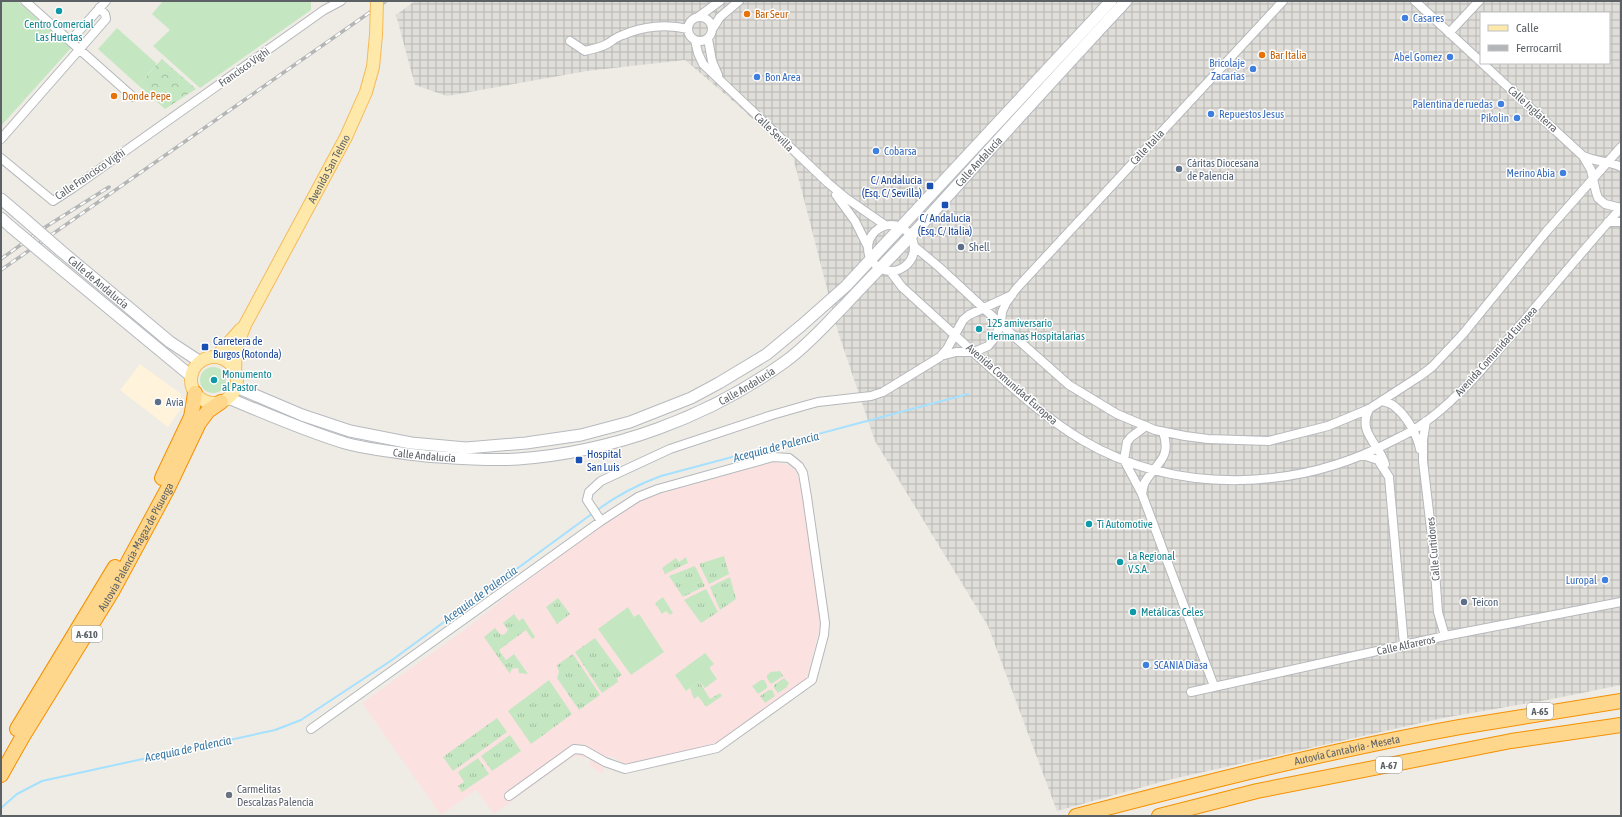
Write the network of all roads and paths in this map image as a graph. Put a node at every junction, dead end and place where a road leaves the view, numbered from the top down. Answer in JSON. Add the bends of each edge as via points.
{"nodes":[{"id":1,"x":25,"y":1,"type":"edge"},
{"id":2,"x":106,"y":1,"type":"edge"},
{"id":3,"x":331,"y":1,"type":"edge"},
{"id":4,"x":341,"y":1,"type":"edge"},
{"id":5,"x":377,"y":1,"type":"edge"},
{"id":6,"x":720,"y":1,"type":"edge"},
{"id":7,"x":739,"y":1,"type":"edge"},
{"id":8,"x":1110,"y":1,"type":"edge"},
{"id":9,"x":1126,"y":1,"type":"edge"},
{"id":10,"x":1283,"y":1,"type":"edge"},
{"id":11,"x":1415,"y":1,"type":"edge"},
{"id":12,"x":1479,"y":1,"type":"edge"},
{"id":13,"x":100,"y":8,"type":"junction"},
{"id":14,"x":324,"y":10,"type":"junction"},
{"id":15,"x":698,"y":17,"type":"junction"},
{"id":16,"x":713,"y":28,"type":"junction"},
{"id":17,"x":688,"y":29,"type":"junction"},
{"id":18,"x":1448,"y":33,"type":"junction"},
{"id":19,"x":708,"y":39,"type":"junction"},
{"id":20,"x":695,"y":40,"type":"junction"},
{"id":21,"x":70,"y":41,"type":"junction"},
{"id":22,"x":570,"y":41,"type":"dead end"},
{"id":23,"x":80,"y":49,"type":"junction"},
{"id":24,"x":1480,"y":62,"type":"edge"},
{"id":25,"x":1482,"y":64,"type":"edge"},
{"id":26,"x":721,"y":81,"type":"junction"},
{"id":27,"x":133,"y":97,"type":"dead end"},
{"id":28,"x":163,"y":123,"type":"joint"},
{"id":29,"x":1,"y":138,"type":"edge"},
{"id":30,"x":1621,"y":147,"type":"edge"},
{"id":31,"x":1584,"y":156,"type":"junction"},
{"id":32,"x":1,"y":158,"type":"edge"},
{"id":33,"x":1608,"y":163,"type":"junction"},
{"id":34,"x":1621,"y":167,"type":"edge"},
{"id":35,"x":1593,"y":180,"type":"junction"},
{"id":36,"x":828,"y":183,"type":"junction"},
{"id":37,"x":1,"y":199,"type":"edge"},
{"id":38,"x":1621,"y":208,"type":"edge"},
{"id":39,"x":1,"y":218,"type":"edge"},
{"id":40,"x":1608,"y":222,"type":"junction"},
{"id":41,"x":1621,"y":222,"type":"edge"},
{"id":42,"x":885,"y":225,"type":"junction"},
{"id":43,"x":900,"y":226,"type":"junction"},
{"id":44,"x":911,"y":236,"type":"junction"},
{"id":45,"x":868,"y":247,"type":"junction"},
{"id":46,"x":915,"y":247,"type":"junction"},
{"id":47,"x":871,"y":258,"type":"junction"},
{"id":48,"x":885,"y":270,"type":"junction"},
{"id":49,"x":1012,"y":295,"type":"junction"},
{"id":50,"x":984,"y":307,"type":"junction"},
{"id":51,"x":1001,"y":324,"type":"junction"},
{"id":52,"x":245,"y":325,"type":"junction"},
{"id":53,"x":956,"y":335,"type":"junction"},
{"id":54,"x":974,"y":352,"type":"junction"},
{"id":55,"x":216,"y":357,"type":"junction"},
{"id":56,"x":940,"y":357,"type":"junction"},
{"id":57,"x":200,"y":361,"type":"junction"},
{"id":58,"x":235,"y":371,"type":"junction"},
{"id":59,"x":191,"y":376,"type":"junction"},
{"id":60,"x":236,"y":386,"type":"junction"},
{"id":61,"x":195,"y":393,"type":"junction"},
{"id":62,"x":224,"y":400,"type":"junction"},
{"id":63,"x":1382,"y":401,"type":"junction"},
{"id":64,"x":1369,"y":409,"type":"junction"},
{"id":65,"x":1426,"y":421,"type":"junction"},
{"id":66,"x":1146,"y":426,"type":"junction"},
{"id":67,"x":1413,"y":430,"type":"junction"},
{"id":68,"x":1163,"y":432,"type":"junction"},
{"id":69,"x":183,"y":435,"type":"junction"},
{"id":70,"x":1378,"y":449,"type":"junction"},
{"id":71,"x":165,"y":454,"type":"dead end"},
{"id":72,"x":1363,"y":455,"type":"junction"},
{"id":73,"x":1124,"y":460,"type":"junction"},
{"id":74,"x":1423,"y":461,"type":"junction"},
{"id":75,"x":1155,"y":470,"type":"junction"},
{"id":76,"x":1388,"y":477,"type":"junction"},
{"id":77,"x":1142,"y":494,"type":"junction"},
{"id":78,"x":599,"y":519,"type":"junction"},
{"id":79,"x":1621,"y":602,"type":"edge"},
{"id":80,"x":1445,"y":636,"type":"junction"},
{"id":81,"x":1404,"y":645,"type":"junction"},
{"id":82,"x":1214,"y":686,"type":"junction"},
{"id":83,"x":1191,"y":692,"type":"dead end"},
{"id":84,"x":1621,"y":695,"type":"edge"},
{"id":85,"x":1621,"y":701,"type":"edge"},
{"id":86,"x":1621,"y":725,"type":"edge"},
{"id":87,"x":1458,"y":728,"type":"junction"},
{"id":88,"x":311,"y":729,"type":"dead end"},
{"id":89,"x":1,"y":756,"type":"edge"},
{"id":90,"x":1,"y":775,"type":"edge"},
{"id":91,"x":509,"y":796,"type":"dead end"},
{"id":92,"x":1076,"y":816,"type":"edge"},
{"id":93,"x":1159,"y":816,"type":"edge"}],
"edges":[{"from":1,"to":21,"type":"street"},
{"from":2,"to":13,"type":"street"},
{"from":3,"to":14,"type":"street","name":"Francisco Vighi"},
{"from":4,"to":14,"type":"street","name":"Francisco Vighi"},
{"from":5,"to":52,"type":"main road","name":"Avenida San Telmo","bridge":true,"via":[[373,67],[366,92],[346,137]]},
{"from":6,"to":15,"type":"street"},
{"from":7,"to":16,"type":"street","via":[[720,17]]},
{"from":8,"to":43,"type":"main road","name":"Calle Andalucía"},
{"from":9,"to":44,"type":"main road","name":"Calle Andalucía"},
{"from":10,"to":49,"type":"street","name":"Calle Italia"},
{"from":11,"to":18,"type":"street","name":"Calle Inglaterra"},
{"from":12,"to":18,"type":"street"},
{"from":13,"to":21,"type":"street"},
{"from":13,"to":23,"type":"street","via":[[106,19]]},
{"from":14,"to":28,"type":"street","name":"Francisco Vighi"},
{"from":15,"to":16,"type":"street","via":[[709,20]]},
{"from":15,"to":17,"type":"street","via":[[691,21]]},
{"from":16,"to":19,"type":"street"},
{"from":17,"to":20,"type":"street","via":[[690,37]]},
{"from":17,"to":22,"type":"street","via":[[660,26],[624,34],[606,45],[585,51]]},
{"from":18,"to":24,"type":"street","name":"Calle Inglaterra"},
{"from":19,"to":20,"type":"street","via":[[701,42]]},
{"from":19,"to":26,"type":"street","name":"Calle Sevilla","via":[[712,62]]},
{"from":20,"to":26,"type":"street","name":"Calle Sevilla","via":[[703,64]]},
{"from":21,"to":23,"type":"street"},
{"from":23,"to":27,"type":"street"},
{"from":23,"to":29,"type":"street"},
{"from":25,"to":31,"type":"street","name":"Calle Inglaterra"},
{"from":26,"to":36,"type":"street","name":"Calle Sevilla"},
{"from":28,"to":32,"type":"street","name":"Calle Francisco Vighi","via":[[53,201]]},
{"from":30,"to":33,"type":"street"},
{"from":31,"to":33,"type":"street","via":[[1596,162]]},
{"from":31,"to":35,"type":"street"},
{"from":33,"to":34,"type":"street"},
{"from":33,"to":35,"type":"street"},
{"from":35,"to":38,"type":"street","via":[[1602,202]]},
{"from":35,"to":63,"type":"street","via":[[1432,367]]},
{"from":36,"to":42,"type":"street","name":"Calle Sevilla"},
{"from":36,"to":45,"type":"street","name":"Calle Sevilla","via":[[855,221]]},
{"from":37,"to":57,"type":"main road","name":"Calle de Andalucía","bridge":true,"via":[[170,342]]},
{"from":38,"to":40,"type":"street","name":"Avenida Comunidad Europea"},
{"from":39,"to":59,"type":"main road","name":"Calle de Andalucía","bridge":true},
{"from":40,"to":41,"type":"street"},
{"from":40,"to":65,"type":"street","name":"Avenida Comunidad Europea","via":[[1461,392]]},
{"from":42,"to":43,"type":"street"},
{"from":42,"to":45,"type":"street","via":[[872,234]]},
{"from":43,"to":44,"type":"street"},
{"from":43,"to":47,"type":"main road","name":"Calle Andalucía"},
{"from":44,"to":46,"type":"street"},
{"from":44,"to":48,"type":"main road","name":"Calle Andalucía"},
{"from":45,"to":47,"type":"street"},
{"from":46,"to":48,"type":"street","via":[[909,263],[900,270]]},
{"from":46,"to":50,"type":"street"},
{"from":47,"to":48,"type":"street"},
{"from":47,"to":60,"type":"main road","name":"Calle Andalucía","via":[[846,286],[802,325],[767,354],[725,380],[691,398],[630,422],[581,435],[526,444],[466,448],[411,443],[350,431],[309,418]]},
{"from":48,"to":53,"type":"street","name":"Avenida Comunidad Europea"},
{"from":48,"to":62,"type":"main road","name":"Calle Andalucía","via":[[788,359],[750,385],[701,411],[639,435],[554,455],[516,459],[457,458],[380,449],[346,443]]},
{"from":49,"to":50,"type":"street","name":"Calle Italia"},
{"from":49,"to":51,"type":"street","name":"Calle Italia","via":[[1002,312]]},
{"from":50,"to":51,"type":"street"},
{"from":50,"to":53,"type":"street","via":[[963,320]]},
{"from":51,"to":54,"type":"street","via":[[988,346]]},
{"from":51,"to":66,"type":"street","via":[[1069,385],[1117,414]]},
{"from":52,"to":55,"type":"main road","name":"Avenida San Telmo"},
{"from":52,"to":58,"type":"main road","name":"Avenida San Telmo","via":[[236,348]]},
{"from":53,"to":54,"type":"street","name":"Avenida Comunidad Europea"},
{"from":53,"to":56,"type":"street","via":[[948,350]]},
{"from":54,"to":56,"type":"street","via":[[956,352]]},
{"from":54,"to":73,"type":"street","name":"Avenida Comunidad Europea","via":[[1022,396],[1058,424],[1082,440]]},
{"from":55,"to":57,"type":"main road"},
{"from":55,"to":58,"type":"main road","via":[[228,361]]},
{"from":56,"to":78,"type":"street","via":[[883,392],[871,396],[818,402],[772,414],[670,449],[601,481],[589,492],[587,500]]},
{"from":57,"to":59,"type":"main road"},
{"from":58,"to":60,"type":"main road"},
{"from":59,"to":61,"type":"main road","via":[[191,386]]},
{"from":60,"to":62,"type":"main road","via":[[233,393]]},
{"from":61,"to":62,"type":"main road","via":[[206,402]]},
{"from":61,"to":69,"type":"highway","name":"Autovía Palencia-Magaz de Pisuerga","number":"A-610","via":[[192,411]]},
{"from":62,"to":90,"type":"highway","name":"Autovía Palencia-Magaz de Pisuerga","number":"A-610","via":[[208,411],[199,423],[167,490],[113,590]]},
{"from":63,"to":64,"type":"street"},
{"from":63,"to":67,"type":"street","name":"Calle Curtidores","via":[[1394,405]]},
{"from":64,"to":68,"type":"street","via":[[1328,426],[1269,441],[1208,439]]},
{"from":64,"to":70,"type":"street","via":[[1365,425]]},
{"from":65,"to":67,"type":"street","name":"Avenida Comunidad Europea"},
{"from":65,"to":74,"type":"street","name":"Calle Curtidores"},
{"from":66,"to":68,"type":"street"},
{"from":66,"to":73,"type":"street","via":[[1127,442]]},
{"from":67,"to":70,"type":"street","name":"Avenida Comunidad Europea"},
{"from":67,"to":74,"type":"street","name":"Calle Curtidores"},
{"from":68,"to":75,"type":"street","via":[[1167,449]]},
{"from":69,"to":71,"type":"highway","via":[[173,442]]},
{"from":69,"to":89,"type":"highway","name":"Autovía Palencia-Magaz de Pisuerga","number":"A-610","via":[[128,543]]},
{"from":70,"to":72,"type":"street","name":"Avenida Comunidad Europea"},
{"from":70,"to":76,"type":"street"},
{"from":72,"to":75,"type":"street","name":"Avenida Comunidad Europea","via":[[1329,467],[1273,478],[1212,480]]},
{"from":72,"to":76,"type":"street","via":[[1378,460]]},
{"from":73,"to":75,"type":"street","name":"Avenida Comunidad Europea"},
{"from":73,"to":77,"type":"street"},
{"from":74,"to":80,"type":"street","name":"Calle Curtidores","via":[[1438,612]]},
{"from":75,"to":77,"type":"street","via":[[1144,483]]},
{"from":76,"to":81,"type":"street"},
{"from":77,"to":82,"type":"street"},
{"from":78,"to":88,"type":"street"},
{"from":78,"to":91,"type":"street","via":[[658,489],[773,458],[789,458],[803,473],[825,623],[812,680],[717,748],[625,768],[605,762],[584,750],[574,749]]},
{"from":79,"to":80,"type":"street","name":"Calle Alfareros"},
{"from":80,"to":81,"type":"street","name":"Calle Alfareros"},
{"from":81,"to":82,"type":"street","name":"Calle Alfareros"},
{"from":82,"to":83,"type":"street","name":"Calle Alfareros"},
{"from":84,"to":87,"type":"highway","number":"A-65"},
{"from":85,"to":87,"type":"highway","name":"Autovía Cantabria - Meseta","number":"A-67"},
{"from":86,"to":93,"type":"highway","name":"Autovía Cantabria - Meseta","number":"A-67","via":[[1511,741],[1257,791]]},
{"from":87,"to":92,"type":"highway","name":"Autovía Cantabria - Meseta","number":"A-67","via":[[1218,779]]}]}
